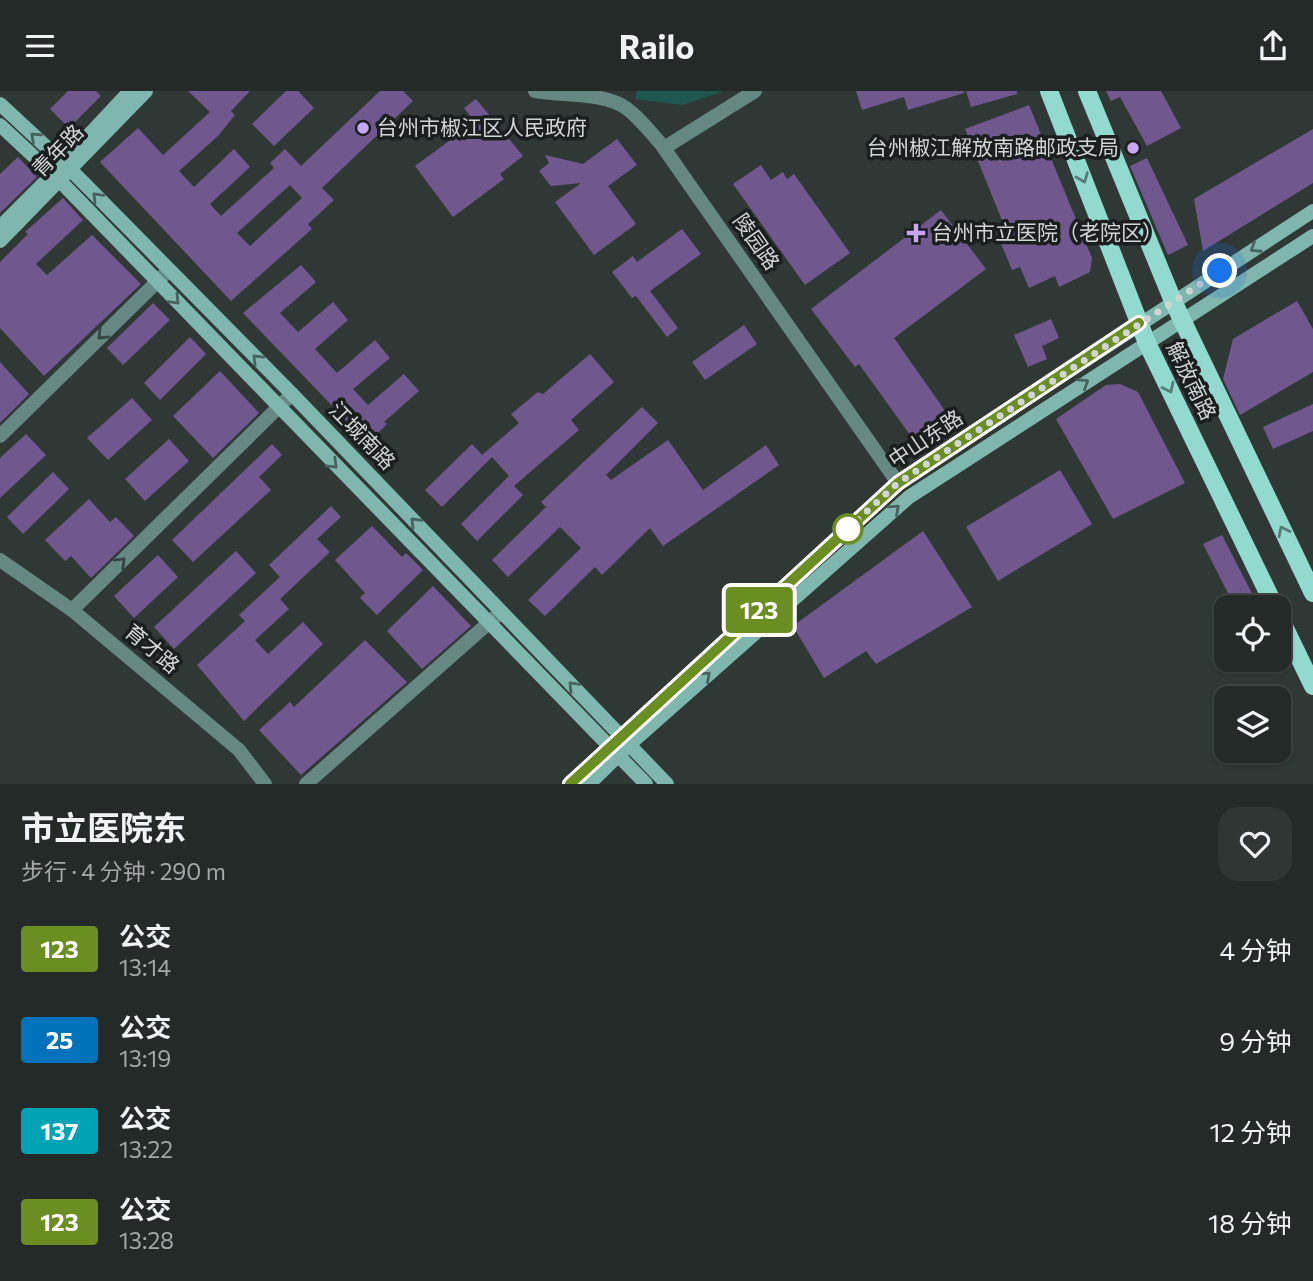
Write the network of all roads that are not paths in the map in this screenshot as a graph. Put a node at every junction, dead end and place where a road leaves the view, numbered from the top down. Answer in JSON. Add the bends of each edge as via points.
{"nodes":[{"id":1,"x":130,"y":91,"type":"edge"},
{"id":2,"x":146,"y":91,"type":"edge"},
{"id":3,"x":535,"y":91,"type":"edge"},
{"id":4,"x":755,"y":91,"type":"edge"},
{"id":5,"x":1049,"y":91,"type":"edge"},
{"id":6,"x":1087,"y":91,"type":"edge"},
{"id":7,"x":0,"y":104,"type":"edge"},
{"id":8,"x":0,"y":125,"type":"edge"},
{"id":9,"x":664,"y":148,"type":"junction"},
{"id":10,"x":61,"y":171,"type":"junction"},
{"id":11,"x":1313,"y":211,"type":"edge"},
{"id":12,"x":0,"y":227,"type":"edge"},
{"id":13,"x":1313,"y":236,"type":"edge"},
{"id":14,"x":0,"y":241,"type":"edge"},
{"id":15,"x":168,"y":271,"type":"junction"},
{"id":16,"x":157,"y":281,"type":"junction"},
{"id":17,"x":1173,"y":301,"type":"junction"},
{"id":18,"x":1182,"y":320,"type":"junction"},
{"id":19,"x":1139,"y":323,"type":"junction"},
{"id":20,"x":1147,"y":343,"type":"junction"},
{"id":21,"x":292,"y":394,"type":"junction"},
{"id":22,"x":278,"y":408,"type":"junction"},
{"id":23,"x":0,"y":436,"type":"edge"},
{"id":24,"x":898,"y":483,"type":"junction"},
{"id":25,"x":0,"y":560,"type":"edge"},
{"id":26,"x":1313,"y":593,"type":"edge"},
{"id":27,"x":1269,"y":595,"type":"edge"},
{"id":28,"x":72,"y":610,"type":"junction"},
{"id":29,"x":501,"y":612,"type":"junction"},
{"id":30,"x":490,"y":624,"type":"junction"},
{"id":31,"x":1291,"y":641,"type":"edge"},
{"id":32,"x":1313,"y":686,"type":"edge"},
{"id":33,"x":620,"y":744,"type":"junction"},
{"id":34,"x":265,"y":784,"type":"edge"},
{"id":35,"x":306,"y":784,"type":"edge"},
{"id":36,"x":570,"y":784,"type":"edge"},
{"id":37,"x":589,"y":784,"type":"edge"},
{"id":38,"x":646,"y":784,"type":"edge"},
{"id":39,"x":667,"y":784,"type":"edge"}],
"edges":[{"from":1,"to":10,"type":"main road"},
{"from":2,"to":10,"type":"main road","name":"青年路"},
{"from":3,"to":9,"type":"street","name":"陵园路","via":[[603,99],[625,107]]},
{"from":4,"to":9,"type":"street"},
{"from":5,"to":19,"type":"main road","name":"解放南路","one_way":true},
{"from":6,"to":17,"type":"main road","name":"解放南路"},
{"from":10,"to":7,"type":"main road","one_way":true},
{"from":8,"to":10,"type":"main road"},
{"from":9,"to":24,"type":"street","name":"陵园路"},
{"from":10,"to":12,"type":"main road"},
{"from":10,"to":14,"type":"main road","name":"青年路"},
{"from":15,"to":10,"type":"main road","name":"江城南路","one_way":true},
{"from":10,"to":16,"type":"main road","name":"江城南路"},
{"from":11,"to":17,"type":"main road","name":"中山东路","one_way":true},
{"from":13,"to":18,"type":"main road","name":"中山东路"},
{"from":15,"to":16,"type":"street"},
{"from":21,"to":15,"type":"main road","name":"江城南路","one_way":true},
{"from":16,"to":22,"type":"main road","name":"江城南路","one_way":true},
{"from":16,"to":23,"type":"street","one_way":true},
{"from":17,"to":18,"type":"main road","name":"解放南路"},
{"from":17,"to":19,"type":"main road","name":"中山东路"},
{"from":18,"to":20,"type":"main road","name":"中山东路"},
{"from":26,"to":18,"type":"main road","name":"解放南路","one_way":true},
{"from":19,"to":20,"type":"main road","name":"解放南路"},
{"from":19,"to":24,"type":"main road","name":"中山东路"},
{"from":20,"to":27,"type":"main road","name":"解放南路","one_way":true},
{"from":33,"to":20,"type":"main road","name":"中山东路","one_way":true,"via":[[909,497]]},
{"from":21,"to":22,"type":"street"},
{"from":29,"to":21,"type":"main road","name":"江城南路","one_way":true},
{"from":28,"to":22,"type":"street","one_way":true},
{"from":22,"to":30,"type":"main road","name":"江城南路","one_way":true},
{"from":24,"to":33,"type":"main road","name":"中山东路"},
{"from":25,"to":28,"type":"street","name":"育才路"},
{"from":28,"to":34,"type":"street","name":"育才路","via":[[239,750]]},
{"from":29,"to":30,"type":"street"},
{"from":33,"to":29,"type":"main road","name":"江城南路","one_way":true},
{"from":30,"to":33,"type":"main road","name":"江城南路"},
{"from":30,"to":35,"type":"street"},
{"from":31,"to":32,"type":"main road"},
{"from":33,"to":36,"type":"main road","name":"中山东路"},
{"from":33,"to":37,"type":"main road","name":"中山东路"},
{"from":33,"to":38,"type":"main road"},
{"from":33,"to":39,"type":"main road"}]}
